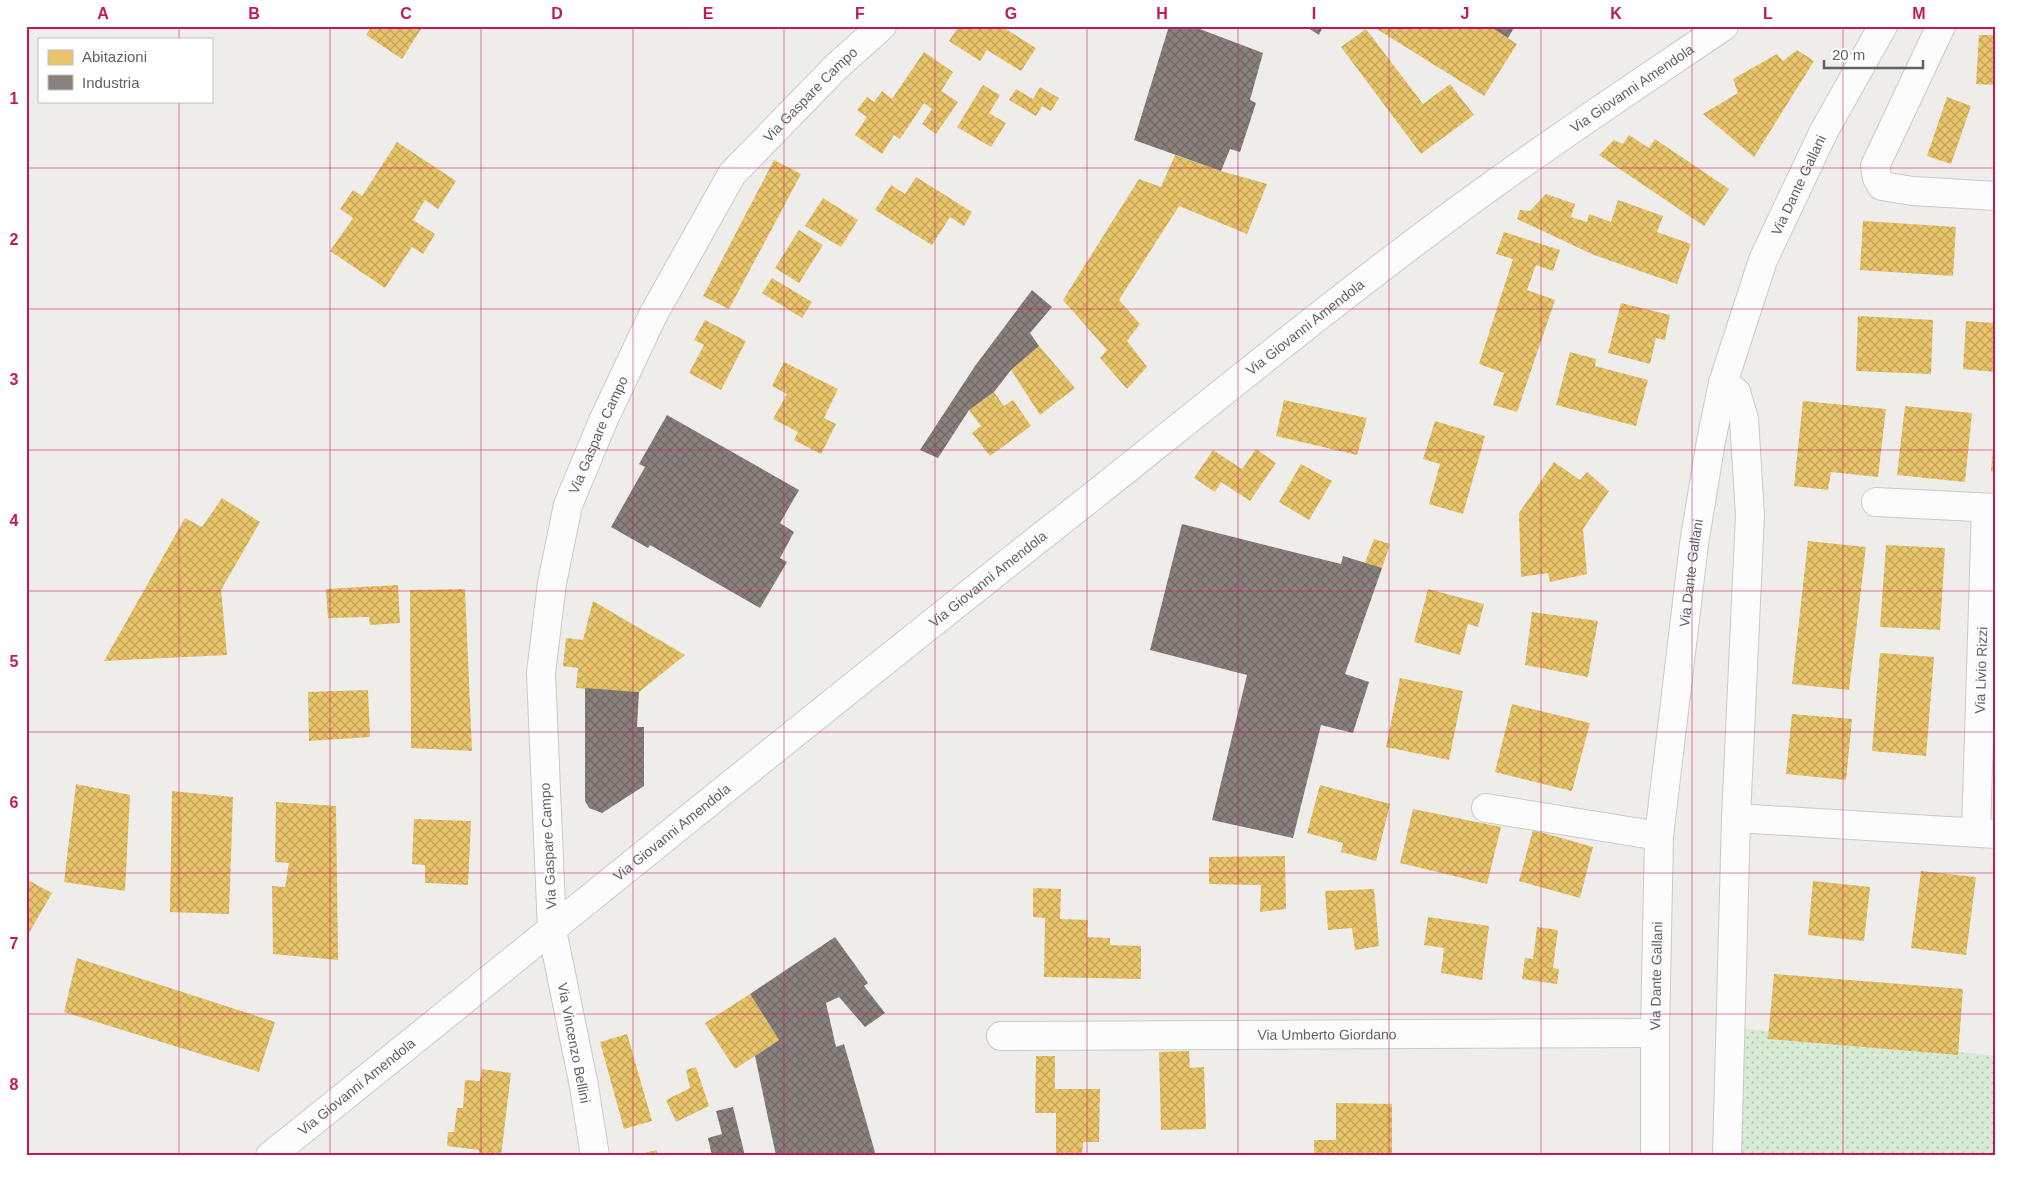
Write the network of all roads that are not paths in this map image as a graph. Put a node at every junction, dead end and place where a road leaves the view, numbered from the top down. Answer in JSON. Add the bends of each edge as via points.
{"nodes":[{"id":1,"x":882,"y":26,"type":"edge"},
{"id":2,"x":1724,"y":26,"type":"edge"},
{"id":3,"x":1882,"y":26,"type":"edge"},
{"id":4,"x":1941,"y":26,"type":"edge"},
{"id":5,"x":1996,"y":196,"type":"edge"},
{"id":6,"x":1723,"y":383,"type":"junction"},
{"id":7,"x":1876,"y":502,"type":"dead end"},
{"id":8,"x":1991,"y":508,"type":"edge"},
{"id":9,"x":1486,"y":808,"type":"dead end"},
{"id":10,"x":1736,"y":818,"type":"junction"},
{"id":11,"x":1986,"y":833,"type":"edge"},
{"id":12,"x":1659,"y":836,"type":"junction"},
{"id":13,"x":552,"y":930,"type":"junction"},
{"id":14,"x":1655,"y":1033,"type":"junction"},
{"id":15,"x":1001,"y":1036,"type":"dead end"},
{"id":16,"x":270,"y":1156,"type":"edge"},
{"id":17,"x":595,"y":1156,"type":"edge"},
{"id":18,"x":1655,"y":1156,"type":"edge"},
{"id":19,"x":1727,"y":1156,"type":"edge"}],
"edges":[{"from":1,"to":13,"type":"street","name":"Via Gaspare Campo","via":[[837,66],[732,174],[653,315],[602,420],[568,505],[552,582],[540,673]]},
{"from":2,"to":13,"type":"street","name":"Via Giovanni Amendola","via":[[1577,125],[1352,291],[940,615]]},
{"from":3,"to":6,"type":"street","name":"Via Dante Gallani","via":[[1824,131],[1763,260]]},
{"from":4,"to":5,"type":"street","via":[[1875,166],[1877,178],[1882,186],[1913,191]]},
{"from":6,"to":10,"type":"street","via":[[1736,392],[1744,419],[1750,515]]},
{"from":6,"to":12,"type":"street","name":"Via Dante Gallani","via":[[1694,544]]},
{"from":7,"to":8,"type":"street","name":"Via Livio Rizzi"},
{"from":8,"to":11,"type":"street","name":"Via Livio Rizzi"},
{"from":9,"to":12,"type":"street"},
{"from":10,"to":11,"type":"street","name":"Via Livio Rizzi"},
{"from":10,"to":19,"type":"street"},
{"from":12,"to":14,"type":"street","name":"Via Dante Gallani"},
{"from":13,"to":16,"type":"street","name":"Via Giovanni Amendola"},
{"from":13,"to":17,"type":"street","name":"Via Vincenzo Bellini"},
{"from":14,"to":15,"type":"street","name":"Via Umberto Giordano"},
{"from":14,"to":18,"type":"street","name":"Via Dante Gallani"}]}
